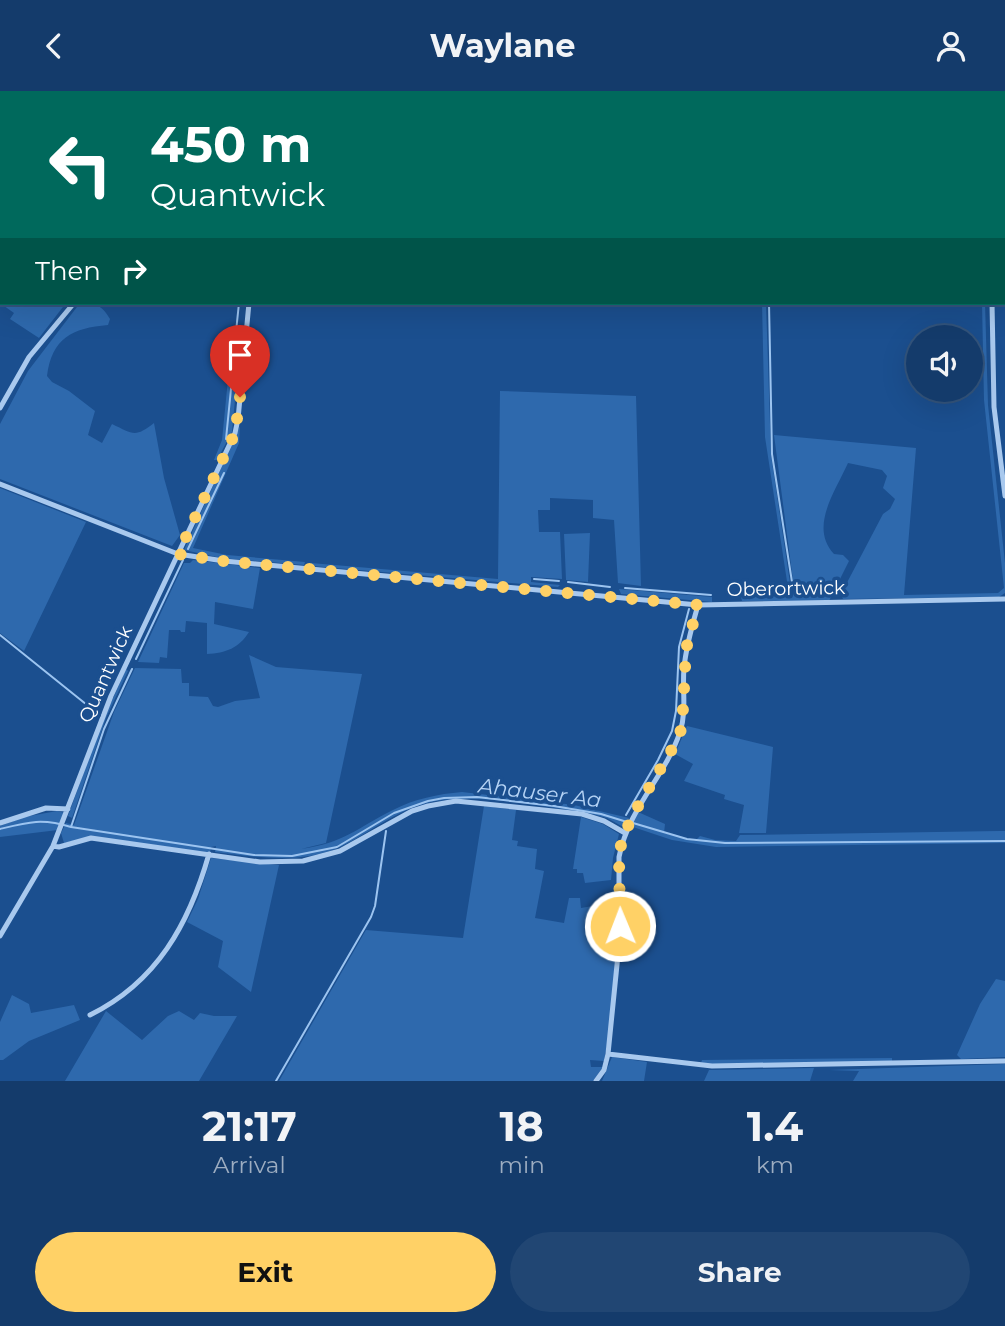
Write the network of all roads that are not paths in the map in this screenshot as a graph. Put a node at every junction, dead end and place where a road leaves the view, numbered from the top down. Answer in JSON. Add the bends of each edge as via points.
{"nodes":[{"id":1,"x":72,"y":305,"type":"edge"},
{"id":2,"x":249,"y":305,"type":"edge"},
{"id":3,"x":992,"y":305,"type":"edge"},
{"id":4,"x":0,"y":408,"type":"edge"},
{"id":5,"x":0,"y":484,"type":"edge"},
{"id":6,"x":1005,"y":496,"type":"edge"},
{"id":7,"x":178,"y":554,"type":"junction"},
{"id":8,"x":1005,"y":599,"type":"edge"},
{"id":9,"x":698,"y":605,"type":"junction"},
{"id":10,"x":68,"y":809,"type":"junction"},
{"id":11,"x":0,"y":823,"type":"edge"},
{"id":12,"x":625,"y":833,"type":"junction"},
{"id":13,"x":53,"y":846,"type":"junction"},
{"id":14,"x":209,"y":854,"type":"junction"},
{"id":15,"x":0,"y":936,"type":"edge"},
{"id":16,"x":90,"y":1015,"type":"dead end"},
{"id":17,"x":608,"y":1054,"type":"junction"},
{"id":18,"x":1005,"y":1061,"type":"edge"},
{"id":19,"x":596,"y":1081,"type":"edge"}],
"edges":[{"from":1,"to":4,"type":"street","via":[[29,357]]},
{"from":2,"to":7,"type":"street","name":"Quantwick","via":[[235,433]]},
{"from":3,"to":6,"type":"street","via":[[994,407]]},
{"from":5,"to":7,"type":"street"},
{"from":7,"to":9,"type":"street"},
{"from":7,"to":10,"type":"street","name":"Quantwick","via":[[107,704]]},
{"from":8,"to":9,"type":"street","name":"Oberortwick"},
{"from":9,"to":12,"type":"street","via":[[686,649],[682,728]]},
{"from":10,"to":11,"type":"street","via":[[46,808]]},
{"from":10,"to":13,"type":"street","name":"Quantwick"},
{"from":12,"to":14,"type":"street","via":[[582,814],[456,801],[412,811],[318,859],[272,862]]},
{"from":12,"to":17,"type":"street","via":[[619,856],[619,945]]},
{"from":13,"to":14,"type":"street","via":[[91,838]]},
{"from":13,"to":15,"type":"street","name":"Quantwick"},
{"from":14,"to":16,"type":"street","via":[[195,898],[173,943],[115,1001]]},
{"from":17,"to":18,"type":"street","via":[[712,1066]]},
{"from":17,"to":19,"type":"street"}]}
